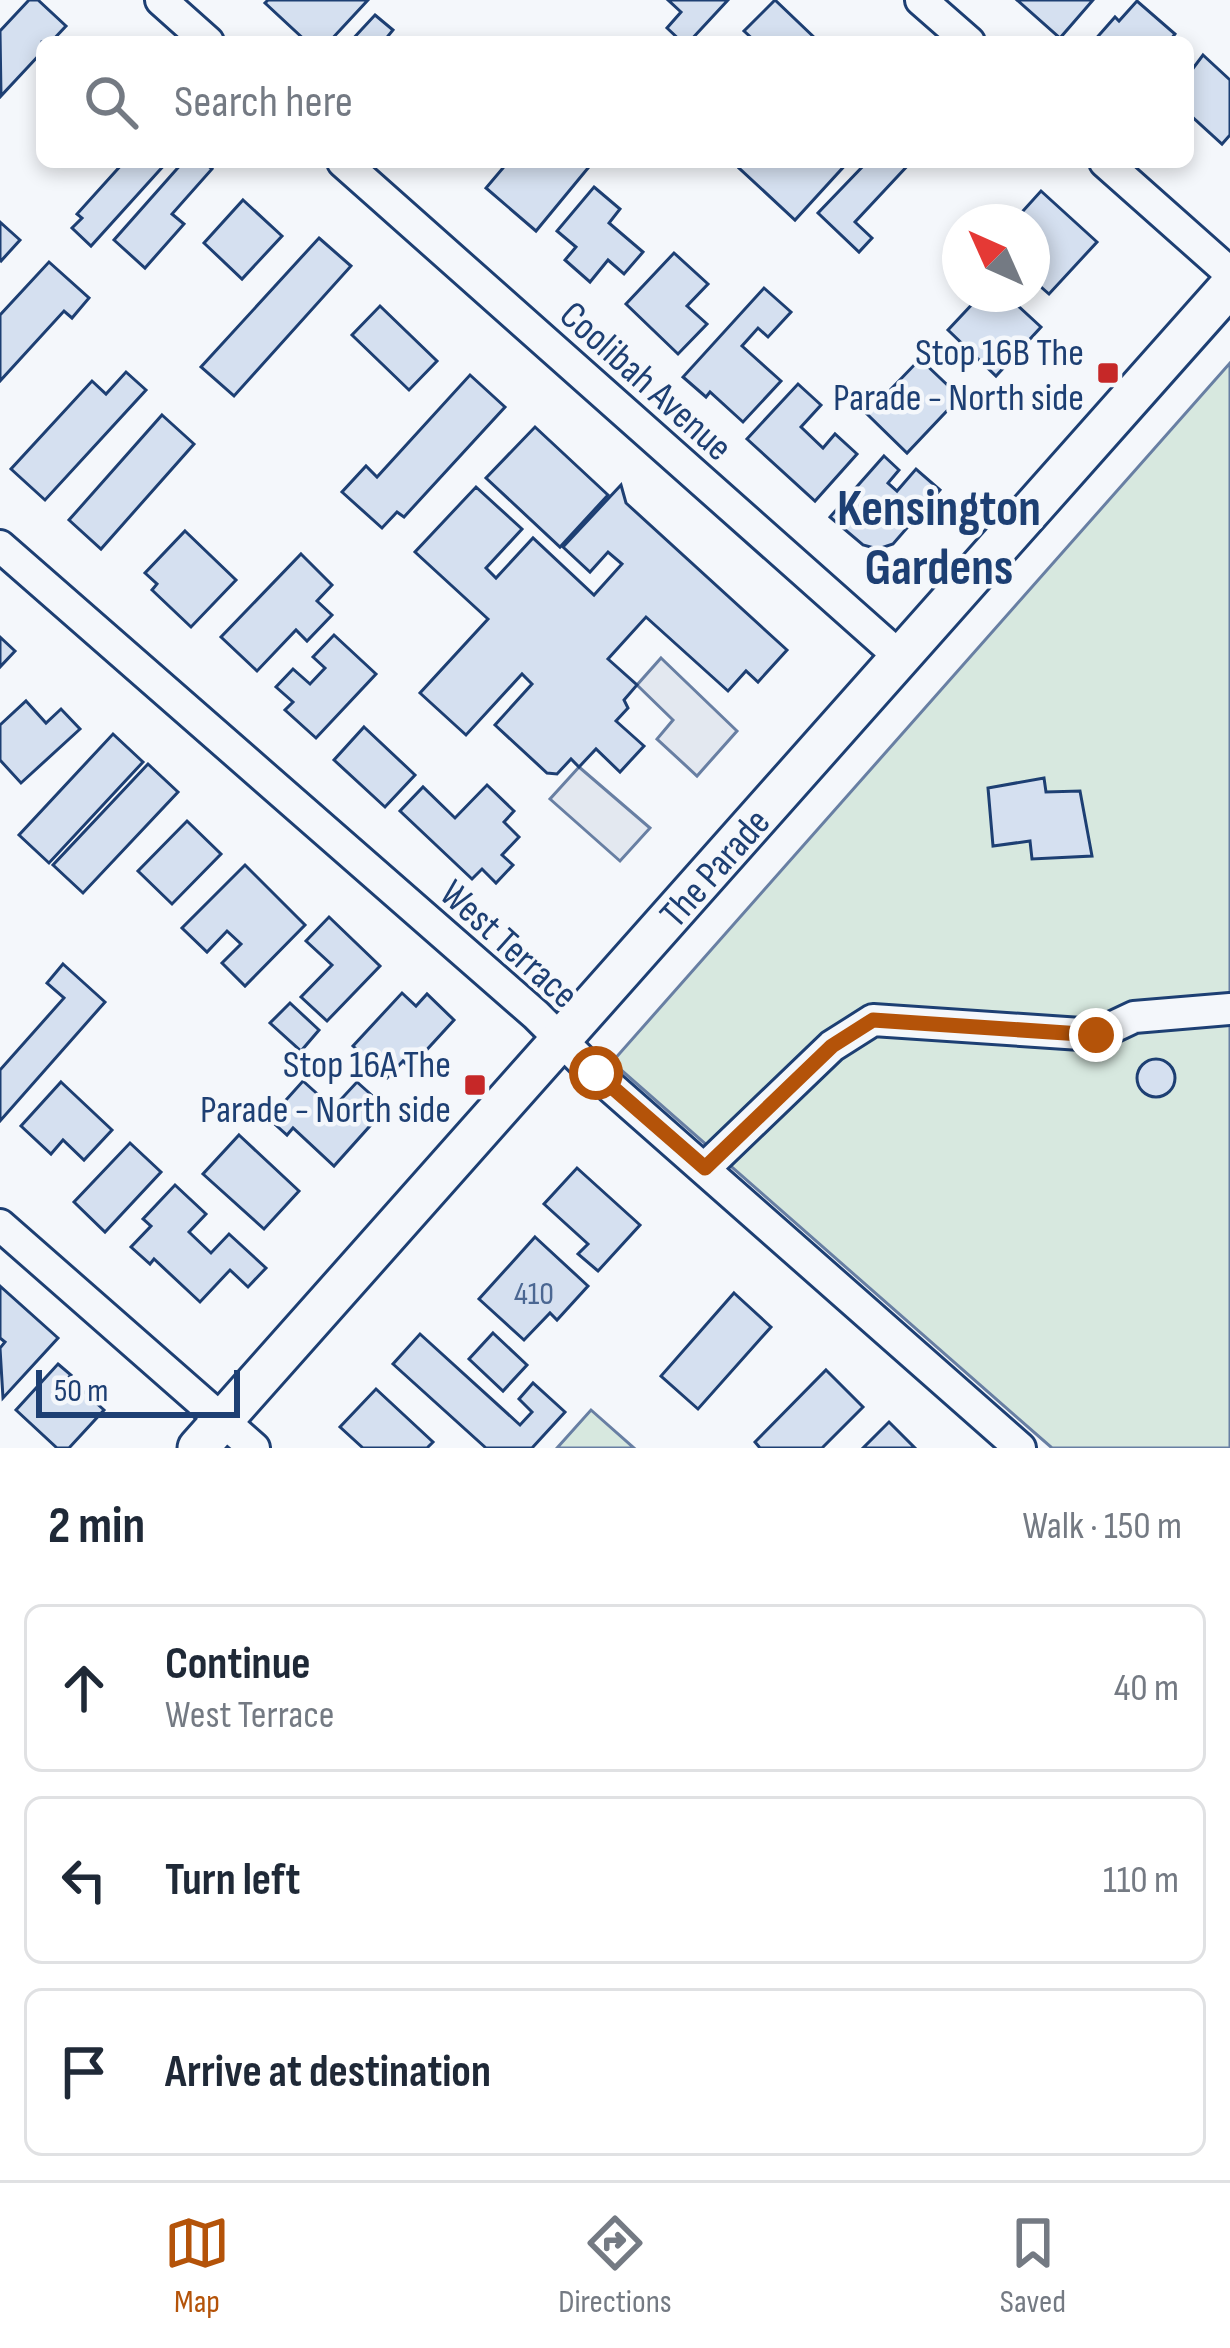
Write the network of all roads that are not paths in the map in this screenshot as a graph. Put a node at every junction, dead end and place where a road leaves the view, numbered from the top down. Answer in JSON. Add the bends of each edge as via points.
{"nodes":[{"id":1,"x":160,"y":0,"type":"edge"},
{"id":2,"x":921,"y":0,"type":"edge"},
{"id":3,"x":201,"y":36,"type":"edge"},
{"id":4,"x":962,"y":36,"type":"edge"},
{"id":5,"x":350,"y":168,"type":"edge"},
{"id":6,"x":1112,"y":168,"type":"edge"},
{"id":7,"x":1230,"y":273,"type":"edge"},
{"id":8,"x":1230,"y":286,"type":"edge"},
{"id":9,"x":0,"y":546,"type":"edge"},
{"id":10,"x":899,"y":656,"type":"junction"},
{"id":11,"x":1230,"y":1009,"type":"edge"},
{"id":12,"x":560,"y":1040,"type":"junction"},
{"id":13,"x":705,"y":1168,"type":"junction"},
{"id":14,"x":0,"y":1225,"type":"edge"},
{"id":15,"x":210,"y":1434,"type":"edge"},
{"id":16,"x":254,"y":1448,"type":"edge"},
{"id":17,"x":1020,"y":1448,"type":"edge"}],
"edges":[{"from":1,"to":3,"type":"street"},
{"from":2,"to":4,"type":"street"},
{"from":5,"to":10,"type":"street","name":"Coolibah Avenue"},
{"from":6,"to":7,"type":"street"},
{"from":8,"to":10,"type":"main road","name":"The Parade"},
{"from":9,"to":12,"type":"street","name":"West Terrace"},
{"from":10,"to":12,"type":"main road","name":"The Parade"},
{"from":11,"to":13,"type":"street","via":[[1134,1017],[1096,1035],[873,1020],[832,1046]]},
{"from":12,"to":13,"type":"street","name":"West Terrace"},
{"from":12,"to":15,"type":"main road","name":"The Parade"},
{"from":13,"to":17,"type":"street","name":"West Terrace"},
{"from":14,"to":15,"type":"street"},
{"from":15,"to":16,"type":"street"}]}
